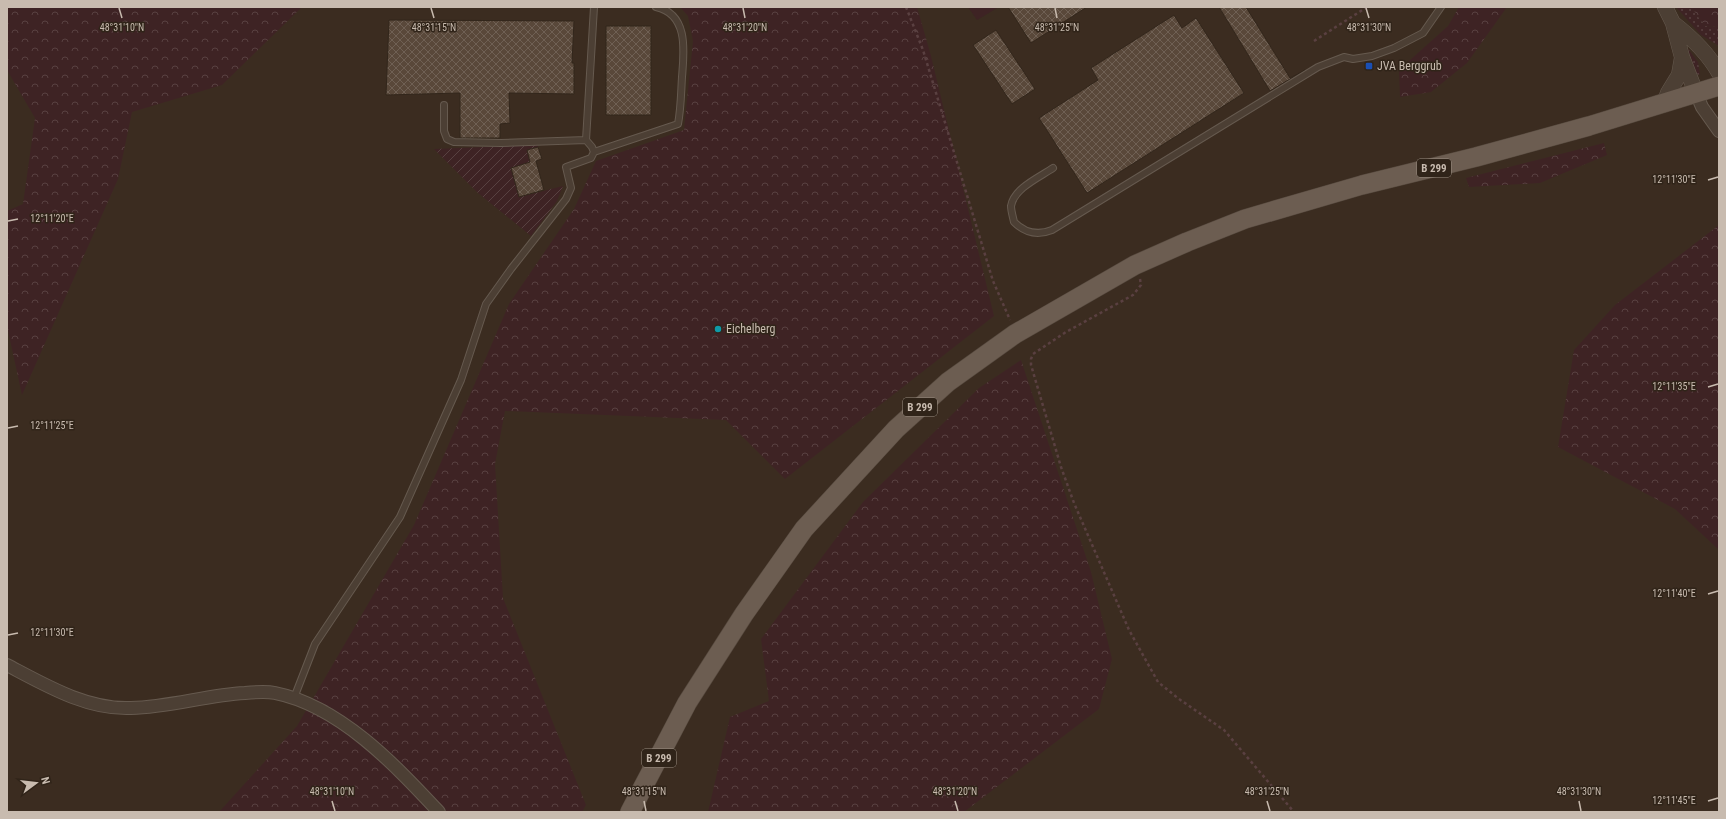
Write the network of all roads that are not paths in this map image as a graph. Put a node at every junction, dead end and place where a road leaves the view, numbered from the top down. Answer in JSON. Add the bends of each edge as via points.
{"nodes":[{"id":1,"x":594,"y":7,"type":"edge"},
{"id":2,"x":656,"y":7,"type":"edge"},
{"id":3,"x":1441,"y":7,"type":"edge"},
{"id":4,"x":1665,"y":7,"type":"edge"},
{"id":5,"x":1673,"y":23,"type":"junction"},
{"id":6,"x":1682,"y":57,"type":"junction"},
{"id":7,"x":1719,"y":73,"type":"edge"},
{"id":8,"x":1719,"y":86,"type":"edge"},
{"id":9,"x":1696,"y":93,"type":"junction"},
{"id":10,"x":1664,"y":104,"type":"junction"},
{"id":11,"x":444,"y":105,"type":"dead end"},
{"id":12,"x":1719,"y":131,"type":"edge"},
{"id":13,"x":586,"y":140,"type":"junction"},
{"id":14,"x":594,"y":152,"type":"junction"},
{"id":15,"x":1053,"y":168,"type":"dead end"},
{"id":16,"x":7,"y":665,"type":"edge"},
{"id":17,"x":294,"y":698,"type":"junction"},
{"id":18,"x":439,"y":812,"type":"edge"},
{"id":19,"x":630,"y":812,"type":"edge"}],
"edges":[{"from":1,"to":13,"type":"lane"},
{"from":2,"to":14,"type":"lane","via":[[670,13],[682,33],[684,46],[678,124]]},
{"from":3,"to":15,"type":"lane","via":[[1422,33],[1411,39],[1372,56],[1353,59],[1344,57],[1318,67],[1052,230],[1044,233],[1026,232],[1014,222],[1011,206],[1023,188]]},
{"from":4,"to":5,"type":"street"},
{"from":5,"to":6,"type":"street"},
{"from":5,"to":7,"type":"street","via":[[1688,35]]},
{"from":6,"to":9,"type":"street"},
{"from":6,"to":10,"type":"street","via":[[1679,75]]},
{"from":8,"to":9,"type":"main road","number":"B 299"},
{"from":9,"to":10,"type":"main road","number":"B 299"},
{"from":9,"to":12,"type":"street","via":[[1702,107]]},
{"from":10,"to":19,"type":"main road","number":"B 299","via":[[1245,219],[1135,265],[1015,334],[948,382],[896,429],[804,529],[744,614],[687,703]]},
{"from":11,"to":13,"type":"lane","via":[[444,131],[447,139],[454,142]]},
{"from":13,"to":14,"type":"lane"},
{"from":14,"to":17,"type":"lane","via":[[591,158],[566,167],[571,188],[566,199],[486,304],[461,380],[400,517],[315,644]]},
{"from":16,"to":17,"type":"street","via":[[50,688],[102,706],[130,708],[251,692],[273,692]]},
{"from":17,"to":18,"type":"street","via":[[343,723],[415,786]]}]}
